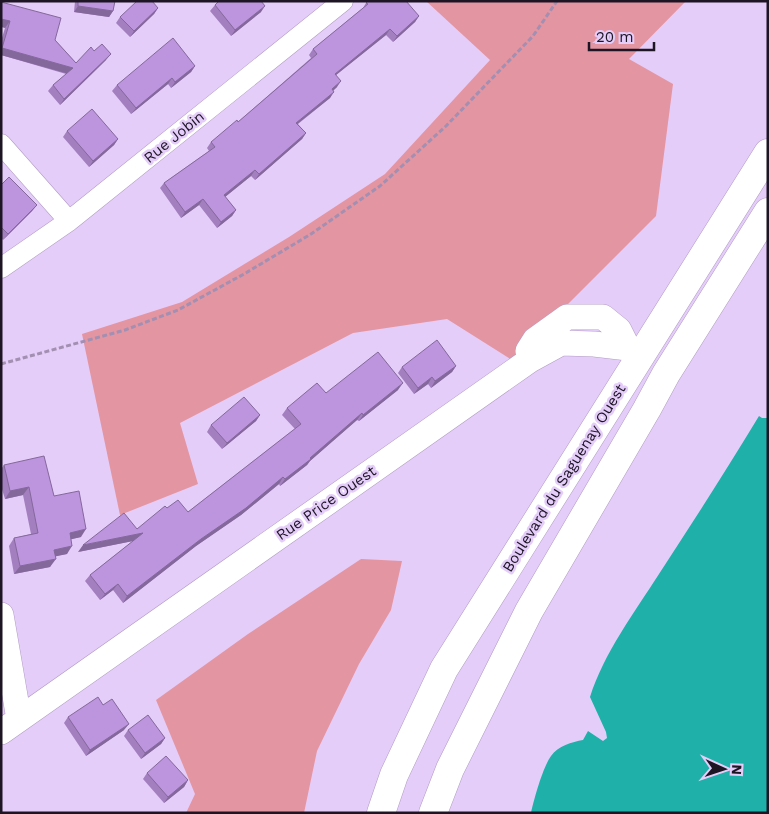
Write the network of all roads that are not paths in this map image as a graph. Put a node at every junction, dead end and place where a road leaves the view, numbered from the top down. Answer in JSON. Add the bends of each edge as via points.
{"nodes":[{"id":1,"x":343,"y":1,"type":"edge"},
{"id":2,"x":1,"y":144,"type":"edge"},
{"id":3,"x":768,"y":153,"type":"edge"},
{"id":4,"x":768,"y":212,"type":"edge"},
{"id":5,"x":69,"y":221,"type":"junction"},
{"id":6,"x":1,"y":268,"type":"edge"},
{"id":7,"x":634,"y":353,"type":"junction"},
{"id":8,"x":666,"y":374,"type":"junction"},
{"id":9,"x":1,"y":615,"type":"edge"},
{"id":10,"x":10,"y":725,"type":"edge"},
{"id":11,"x":381,"y":813,"type":"edge"},
{"id":12,"x":433,"y":813,"type":"edge"}],
"edges":[{"from":1,"to":5,"type":"street","name":"Rue Jobin"},
{"from":2,"to":5,"type":"street"},
{"from":3,"to":7,"type":"main road","name":"Boulevard du Saguenay Ouest"},
{"from":4,"to":8,"type":"main road"},
{"from":5,"to":6,"type":"street","name":"Rue Jobin"},
{"from":7,"to":8,"type":"main road"},
{"from":7,"to":10,"type":"street","name":"Rue Price Ouest","via":[[619,330],[603,317],[567,317],[536,340],[514,372]]},
{"from":7,"to":11,"type":"main road","name":"Boulevard du Saguenay Ouest","via":[[444,669],[394,775]]},
{"from":8,"to":12,"type":"main road","via":[[529,611],[450,769]]},
{"from":9,"to":10,"type":"street"}]}
